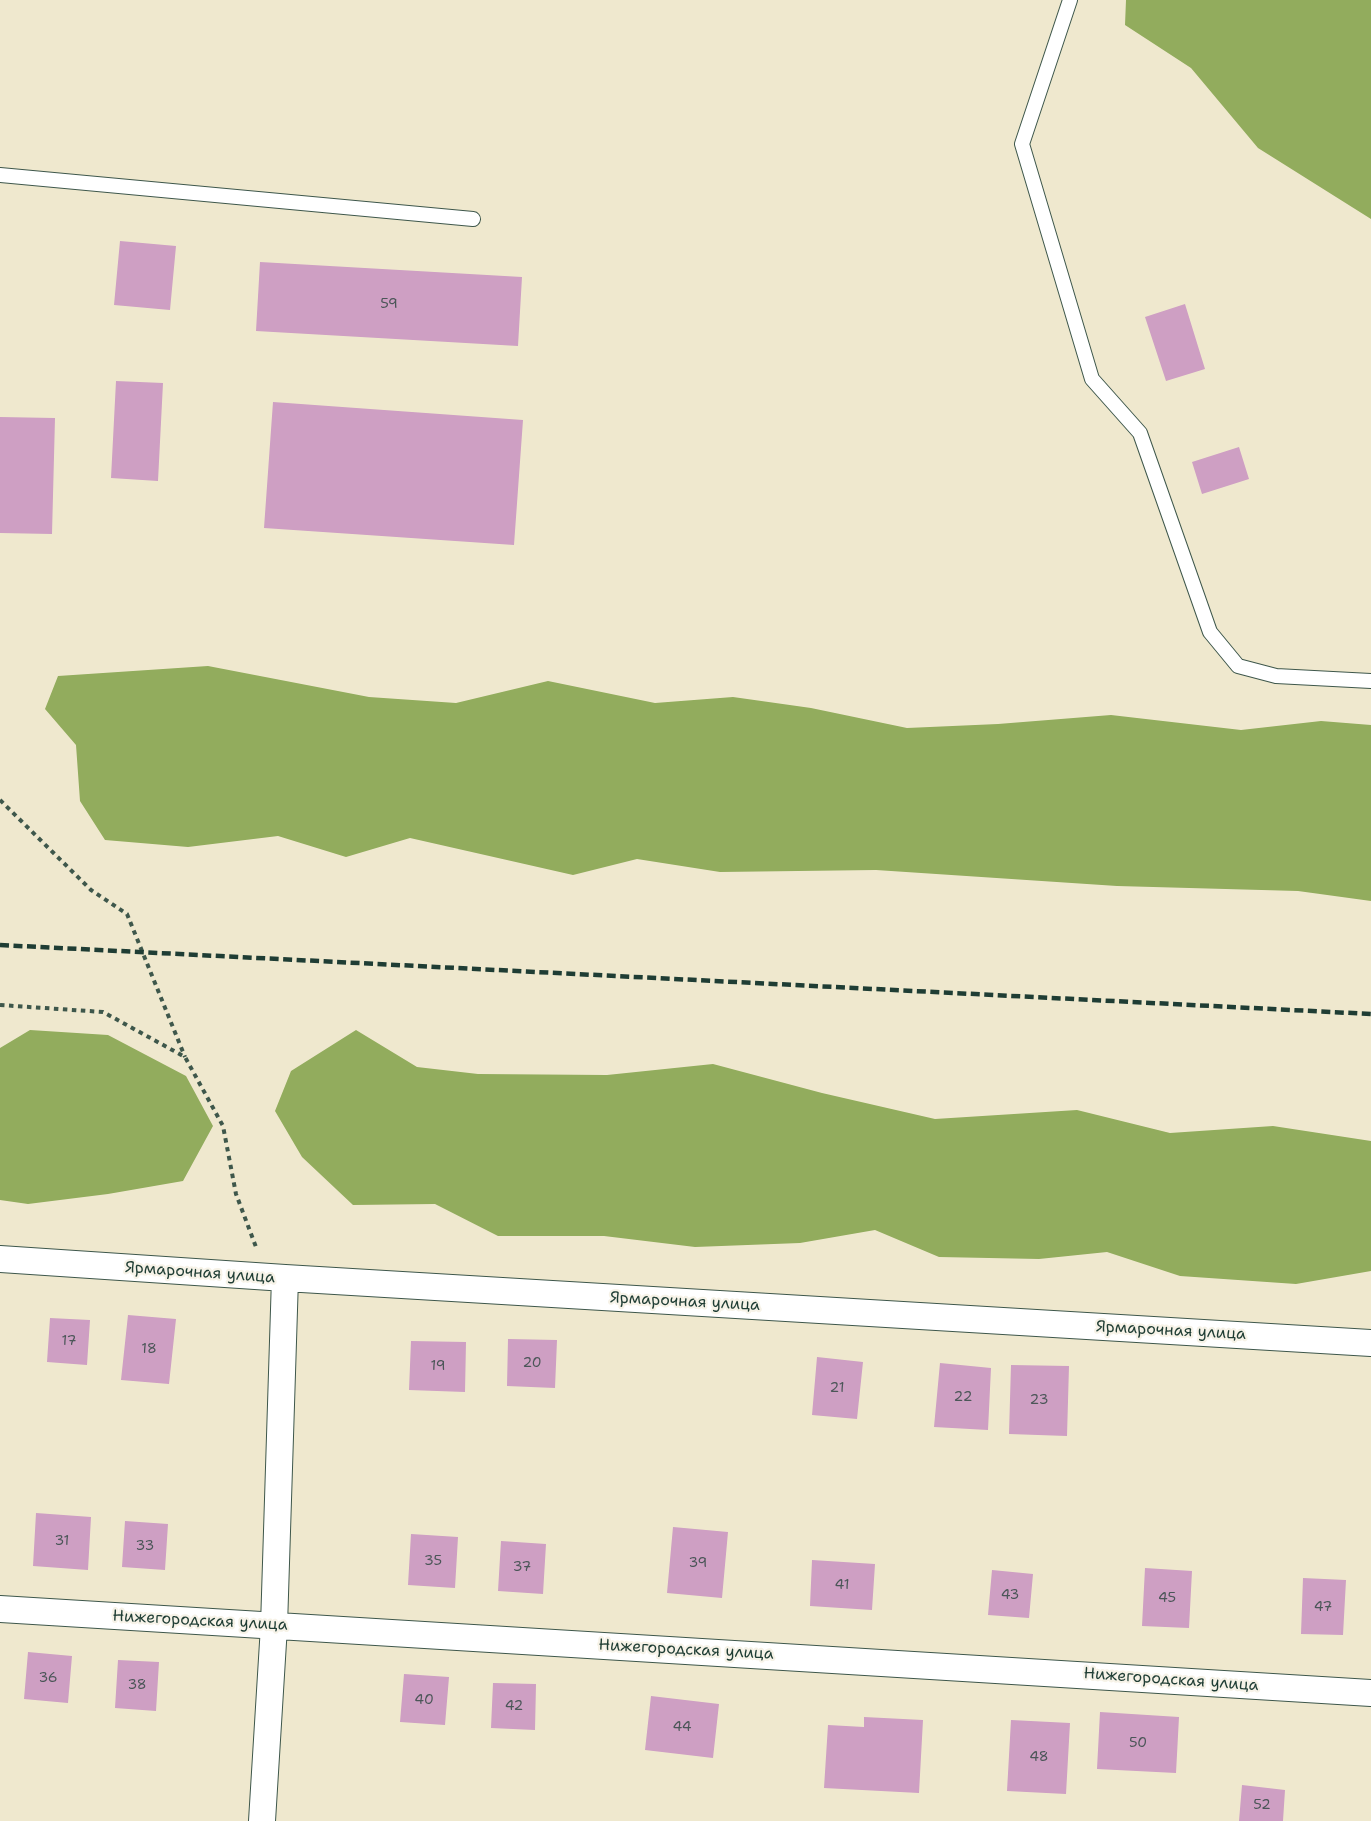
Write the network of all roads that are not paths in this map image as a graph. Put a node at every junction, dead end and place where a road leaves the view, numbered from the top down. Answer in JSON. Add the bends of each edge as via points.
{"nodes":[{"id":1,"x":1070,"y":0,"type":"edge"},
{"id":2,"x":0,"y":175,"type":"edge"},
{"id":3,"x":473,"y":219,"type":"dead end"},
{"id":4,"x":1371,"y":681,"type":"edge"},
{"id":5,"x":0,"y":1259,"type":"edge"},
{"id":6,"x":285,"y":1278,"type":"junction"},
{"id":7,"x":1371,"y":1343,"type":"edge"},
{"id":8,"x":0,"y":1609,"type":"edge"},
{"id":9,"x":273,"y":1626,"type":"junction"},
{"id":10,"x":1371,"y":1693,"type":"edge"},
{"id":11,"x":262,"y":1821,"type":"edge"}],
"edges":[{"from":1,"to":4,"type":"lane","via":[[1022,144],[1092,379],[1140,433],[1210,632],[1238,666],[1276,676]]},
{"from":2,"to":3,"type":"lane"},
{"from":5,"to":6,"type":"street","name":"Ярмарочная улица"},
{"from":6,"to":7,"type":"street","name":"Ярмарочная улица"},
{"from":6,"to":9,"type":"street"},
{"from":8,"to":9,"type":"street","name":"Нижегородская улица"},
{"from":9,"to":10,"type":"street","name":"Нижегородская улица"},
{"from":9,"to":11,"type":"street"}]}
